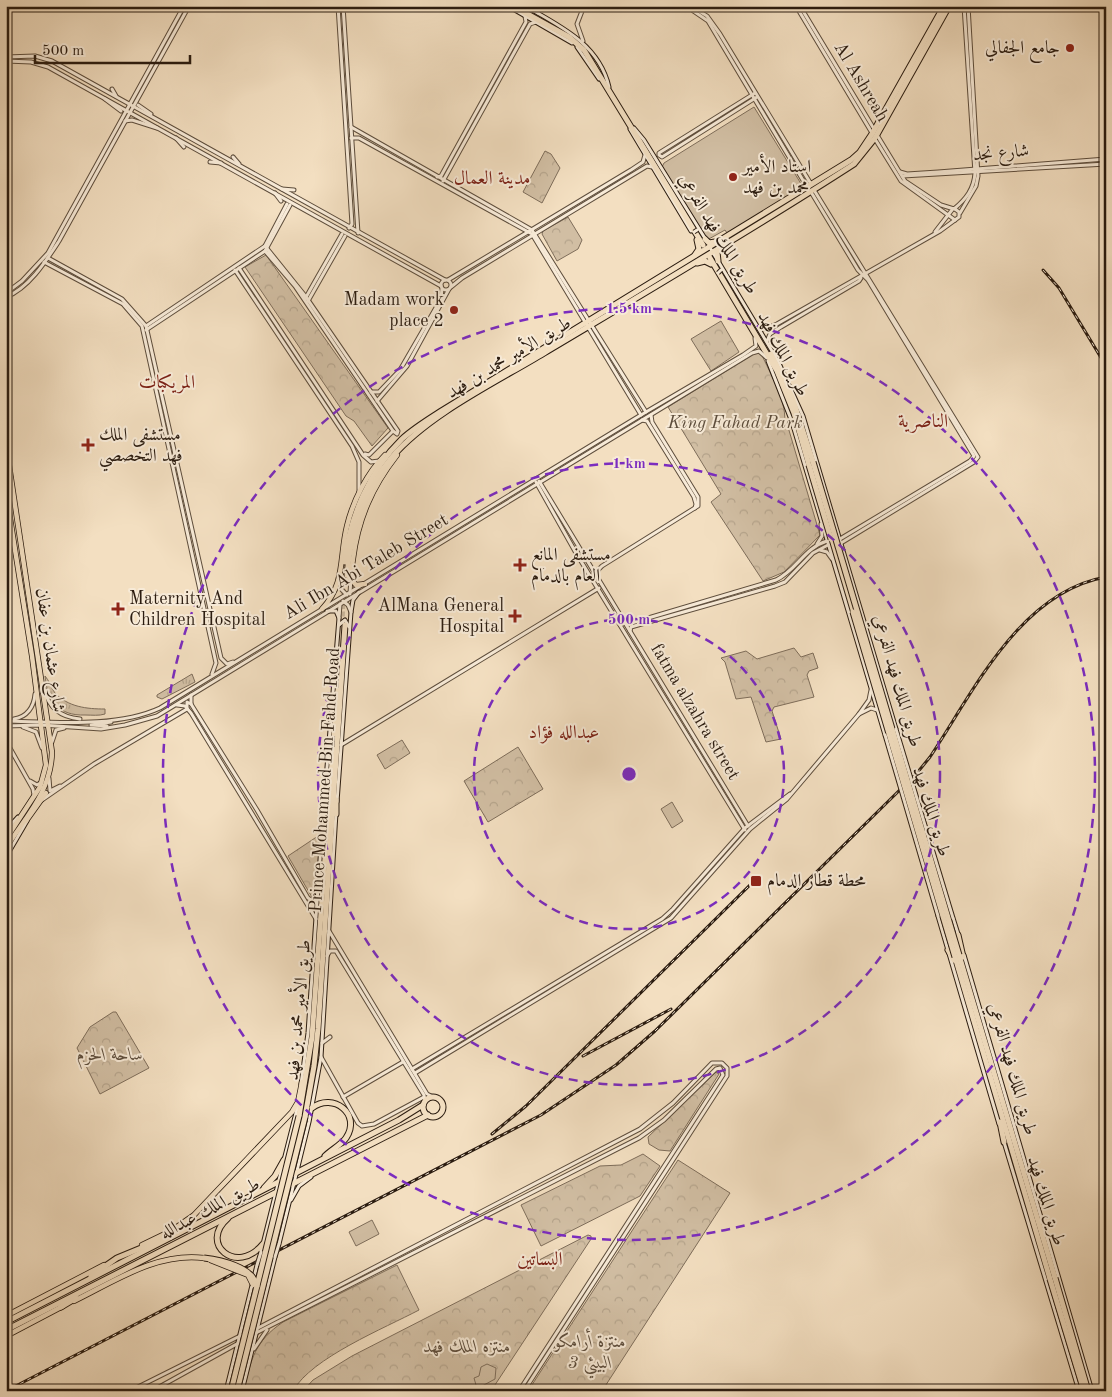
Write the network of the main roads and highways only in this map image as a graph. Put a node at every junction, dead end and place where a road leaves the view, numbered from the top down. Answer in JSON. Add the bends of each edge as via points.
{"nodes":[{"id":1,"x":514,"y":6,"type":"edge"},
{"id":2,"x":518,"y":6,"type":"edge"},
{"id":3,"x":944,"y":6,"type":"edge"},
{"id":4,"x":949,"y":6,"type":"edge"},
{"id":5,"x":539,"y":21,"type":"junction"},
{"id":6,"x":875,"y":134,"type":"junction"},
{"id":7,"x":697,"y":240,"type":"road end"},
{"id":8,"x":724,"y":242,"type":"junction"},
{"id":9,"x":708,"y":251,"type":"junction"},
{"id":10,"x":718,"y":261,"type":"road end"},
{"id":11,"x":690,"y":262,"type":"junction"},
{"id":12,"x":588,"y":323,"type":"junction"},
{"id":13,"x":774,"y":360,"type":"junction"},
{"id":14,"x":774,"y":373,"type":"road end"},
{"id":15,"x":794,"y":412,"type":"junction"},
{"id":16,"x":800,"y":422,"type":"junction"},
{"id":17,"x":401,"y":440,"type":"junction"},
{"id":18,"x":408,"y":442,"type":"junction"},
{"id":19,"x":6,"y":445,"type":"edge"},
{"id":20,"x":811,"y":464,"type":"junction"},
{"id":21,"x":6,"y":493,"type":"edge"},
{"id":22,"x":351,"y":569,"type":"junction"},
{"id":23,"x":343,"y":574,"type":"junction"},
{"id":24,"x":365,"y":584,"type":"road end"},
{"id":25,"x":322,"y":610,"type":"road end"},
{"id":26,"x":342,"y":626,"type":"tunnel mouth"},
{"id":27,"x":44,"y":723,"type":"junction"},
{"id":28,"x":50,"y":777,"type":"junction"},
{"id":29,"x":333,"y":777,"type":"junction"},
{"id":30,"x":336,"y":814,"type":"road end"},
{"id":31,"x":322,"y":833,"type":"road end"},
{"id":32,"x":8,"y":840,"type":"edge"},
{"id":33,"x":6,"y":848,"type":"edge"},
{"id":34,"x":958,"y":934,"type":"road end"},
{"id":35,"x":948,"y":950,"type":"road end"},
{"id":36,"x":957,"y":956,"type":"junction"},
{"id":37,"x":963,"y":968,"type":"junction"},
{"id":38,"x":960,"y":974,"type":"junction"},
{"id":39,"x":324,"y":1011,"type":"road end"},
{"id":40,"x":318,"y":1029,"type":"junction"},
{"id":41,"x":312,"y":1037,"type":"junction"},
{"id":42,"x":993,"y":1087,"type":"junction"},
{"id":43,"x":424,"y":1101,"type":"junction"},
{"id":44,"x":312,"y":1108,"type":"road end"},
{"id":45,"x":428,"y":1115,"type":"junction"},
{"id":46,"x":302,"y":1117,"type":"junction"},
{"id":47,"x":1004,"y":1142,"type":"road end"},
{"id":48,"x":284,"y":1160,"type":"road end"},
{"id":49,"x":319,"y":1161,"type":"junction"},
{"id":50,"x":259,"y":1192,"type":"junction"},
{"id":51,"x":236,"y":1211,"type":"junction"},
{"id":52,"x":194,"y":1226,"type":"junction"},
{"id":53,"x":264,"y":1244,"type":"road end"},
{"id":54,"x":117,"y":1258,"type":"junction"},
{"id":55,"x":204,"y":1258,"type":"joint"},
{"id":56,"x":1052,"y":1278,"type":"junction"},
{"id":57,"x":103,"y":1280,"type":"junction"},
{"id":58,"x":255,"y":1286,"type":"junction"},
{"id":59,"x":75,"y":1287,"type":"junction"},
{"id":60,"x":61,"y":1307,"type":"junction"},
{"id":61,"x":6,"y":1316,"type":"edge"},
{"id":62,"x":6,"y":1322,"type":"edge"},
{"id":63,"x":6,"y":1330,"type":"edge"},
{"id":64,"x":6,"y":1336,"type":"edge"},
{"id":65,"x":231,"y":1391,"type":"edge"},
{"id":66,"x":237,"y":1391,"type":"edge"},
{"id":67,"x":1084,"y":1391,"type":"edge"},
{"id":68,"x":1088,"y":1391,"type":"edge"}],
"edges":[{"from":1,"to":5,"type":"highway","name":"طريق الملك فهد"},
{"from":2,"to":5,"type":"highway","name":"طريق الملك فهد"},
{"from":3,"to":6,"type":"highway","name":"طريق الأمير محمد بن فهد"},
{"from":4,"to":6,"type":"highway","name":"طريق الأمير محمد بن فهد"},
{"from":5,"to":9,"type":"highway","name":"طريق الملك فهد","via":[[569,37],[580,47]]},
{"from":6,"to":8,"type":"highway","name":"طريق الأمير محمد بن فهد","via":[[851,160]]},
{"from":7,"to":11,"type":"highway","via":[[698,251]]},
{"from":8,"to":9,"type":"highway","name":"طريق الأمير محمد بن فهد"},
{"from":8,"to":9,"type":"highway","via":[[711,243]]},
{"from":8,"to":10,"type":"highway","via":[[717,252]]},
{"from":9,"to":11,"type":"highway","name":"طريق الأمير محمد بن فهد"},
{"from":9,"to":11,"type":"highway","via":[[703,260]]},
{"from":9,"to":13,"type":"highway","name":"طريق الملك فهد"},
{"from":9,"to":15,"type":"highway","name":"طريق الملك فهد","via":[[772,364]]},
{"from":11,"to":12,"type":"highway","name":"طريق الأمير محمد بن فهد"},
{"from":12,"to":17,"type":"highway","name":"طريق الأمير محمد بن فهد","via":[[443,410]]},
{"from":12,"to":18,"type":"highway","name":"طريق الأمير محمد بن فهد","via":[[453,408]]},
{"from":13,"to":16,"type":"highway","name":"طريق الملك فهد","via":[[786,381]]},
{"from":13,"to":16,"type":"highway","via":[[795,398]]},
{"from":14,"to":15,"type":"highway"},
{"from":15,"to":20,"type":"highway","name":"طريق الملك فهد"},
{"from":16,"to":20,"type":"highway","name":"طريق الملك فهد"},
{"from":17,"to":23,"type":"highway","name":"طريق الأمير محمد بن فهد","via":[[377,471],[359,506],[347,546]]},
{"from":17,"to":23,"type":"main road","via":[[380,461],[357,499],[346,527]]},
{"from":18,"to":22,"type":"main road","via":[[384,473],[366,505],[357,532]]},
{"from":18,"to":23,"type":"highway","name":"طريق الأمير محمد بن فهد","via":[[385,466],[364,503]]},
{"from":19,"to":27,"type":"main road","name":"شارع عثمان بن عفان","via":[[39,662]]},
{"from":20,"to":36,"type":"highway","name":"طريق الملك فهد","bridge":true},
{"from":21,"to":27,"type":"main road","name":"شارع عثمان بن عفان"},
{"from":22,"to":23,"type":"main road","via":[[349,580],[343,580]]},
{"from":22,"to":24,"type":"main road","via":[[354,583]]},
{"from":23,"to":25,"type":"main road"},
{"from":26,"to":29,"type":"highway","name":"طريق الأمير محمد بن فهد"},
{"from":27,"to":28,"type":"main road","name":"شارع عثمان بن عفان","via":[[52,752]]},
{"from":27,"to":32,"type":"main road","name":"شارع عثمان بن عفان","via":[[46,758],[42,782]]},
{"from":28,"to":32,"type":"main road","name":"شارع عثمان بن عفان","via":[[39,799]]},
{"from":28,"to":32,"type":"main road","via":[[42,801]]},
{"from":29,"to":30,"type":"highway"},
{"from":29,"to":31,"type":"highway"},
{"from":29,"to":40,"type":"highway","name":"طريق الأمير محمد بن فهد"},
{"from":29,"to":41,"type":"highway","name":"طريق الأمير محمد بن فهد"},
{"from":32,"to":33,"type":"main road","name":"شارع عثمان بن عفان"},
{"from":34,"to":37,"type":"highway"},
{"from":35,"to":38,"type":"highway"},
{"from":36,"to":37,"type":"highway","name":"طريق الملك فهد"},
{"from":36,"to":38,"type":"highway","name":"طريق الملك فهد"},
{"from":37,"to":56,"type":"highway","name":"طريق الملك فهد"},
{"from":38,"to":42,"type":"highway","name":"طريق الملك فهد"},
{"from":39,"to":40,"type":"highway"},
{"from":40,"to":46,"type":"highway","name":"طريق الأمير محمد بن فهد","via":[[314,1066]]},
{"from":41,"to":46,"type":"highway","name":"طريق الأمير محمد بن فهد"},
{"from":41,"to":54,"type":"main road","via":[[298,1102],[292,1112],[194,1215],[171,1231]]},
{"from":42,"to":47,"type":"highway"},
{"from":42,"to":56,"type":"highway","name":"طريق الملك فهد"},
{"from":43,"to":45,"type":"highway"},
{"from":43,"to":45,"type":"highway","via":[[433,1097],[439,1100],[442,1108],[437,1115]]},
{"from":43,"to":49,"type":"highway","name":"طريق الملك عبدالله","via":[[413,1113]]},
{"from":44,"to":49,"type":"highway","via":[[319,1103],[332,1102],[343,1107],[350,1118],[346,1137]]},
{"from":45,"to":51,"type":"highway","name":"طريق الملك عبدالله"},
{"from":46,"to":58,"type":"highway","name":"طريق الأمير محمد بن فهد","bridge":true},
{"from":46,"to":66,"type":"highway","name":"طريق الأمير محمد بن فهد","bridge":true},
{"from":48,"to":50,"type":"highway","via":[[275,1176]]},
{"from":49,"to":50,"type":"highway","name":"طريق الملك عبدالله"},
{"from":50,"to":52,"type":"highway","name":"طريق الملك عبدالله"},
{"from":51,"to":53,"type":"highway","via":[[218,1231],[220,1249],[232,1258],[239,1258],[252,1255]]},
{"from":51,"to":57,"type":"highway","name":"طريق الملك عبدالله"},
{"from":52,"to":54,"type":"highway"},
{"from":52,"to":59,"type":"highway","name":"طريق الملك عبدالله"},
{"from":54,"to":59,"type":"highway"},
{"from":54,"to":61,"type":"main road"},
{"from":55,"to":58,"type":"highway","bridge":true,"via":[[247,1272],[254,1277]]},
{"from":55,"to":60,"type":"main road","via":[[168,1258],[127,1274]]},
{"from":56,"to":67,"type":"highway","name":"طريق الملك فهد","bridge":true},
{"from":56,"to":68,"type":"highway","name":"طريق الملك فهد","bridge":true},
{"from":57,"to":60,"type":"highway"},
{"from":57,"to":63,"type":"highway","name":"طريق الملك عبدالله"},
{"from":58,"to":65,"type":"highway","name":"طريق الأمير محمد بن فهد","bridge":true},
{"from":59,"to":62,"type":"highway","name":"طريق الملك عبدالله"},
{"from":60,"to":64,"type":"main road"}]}
